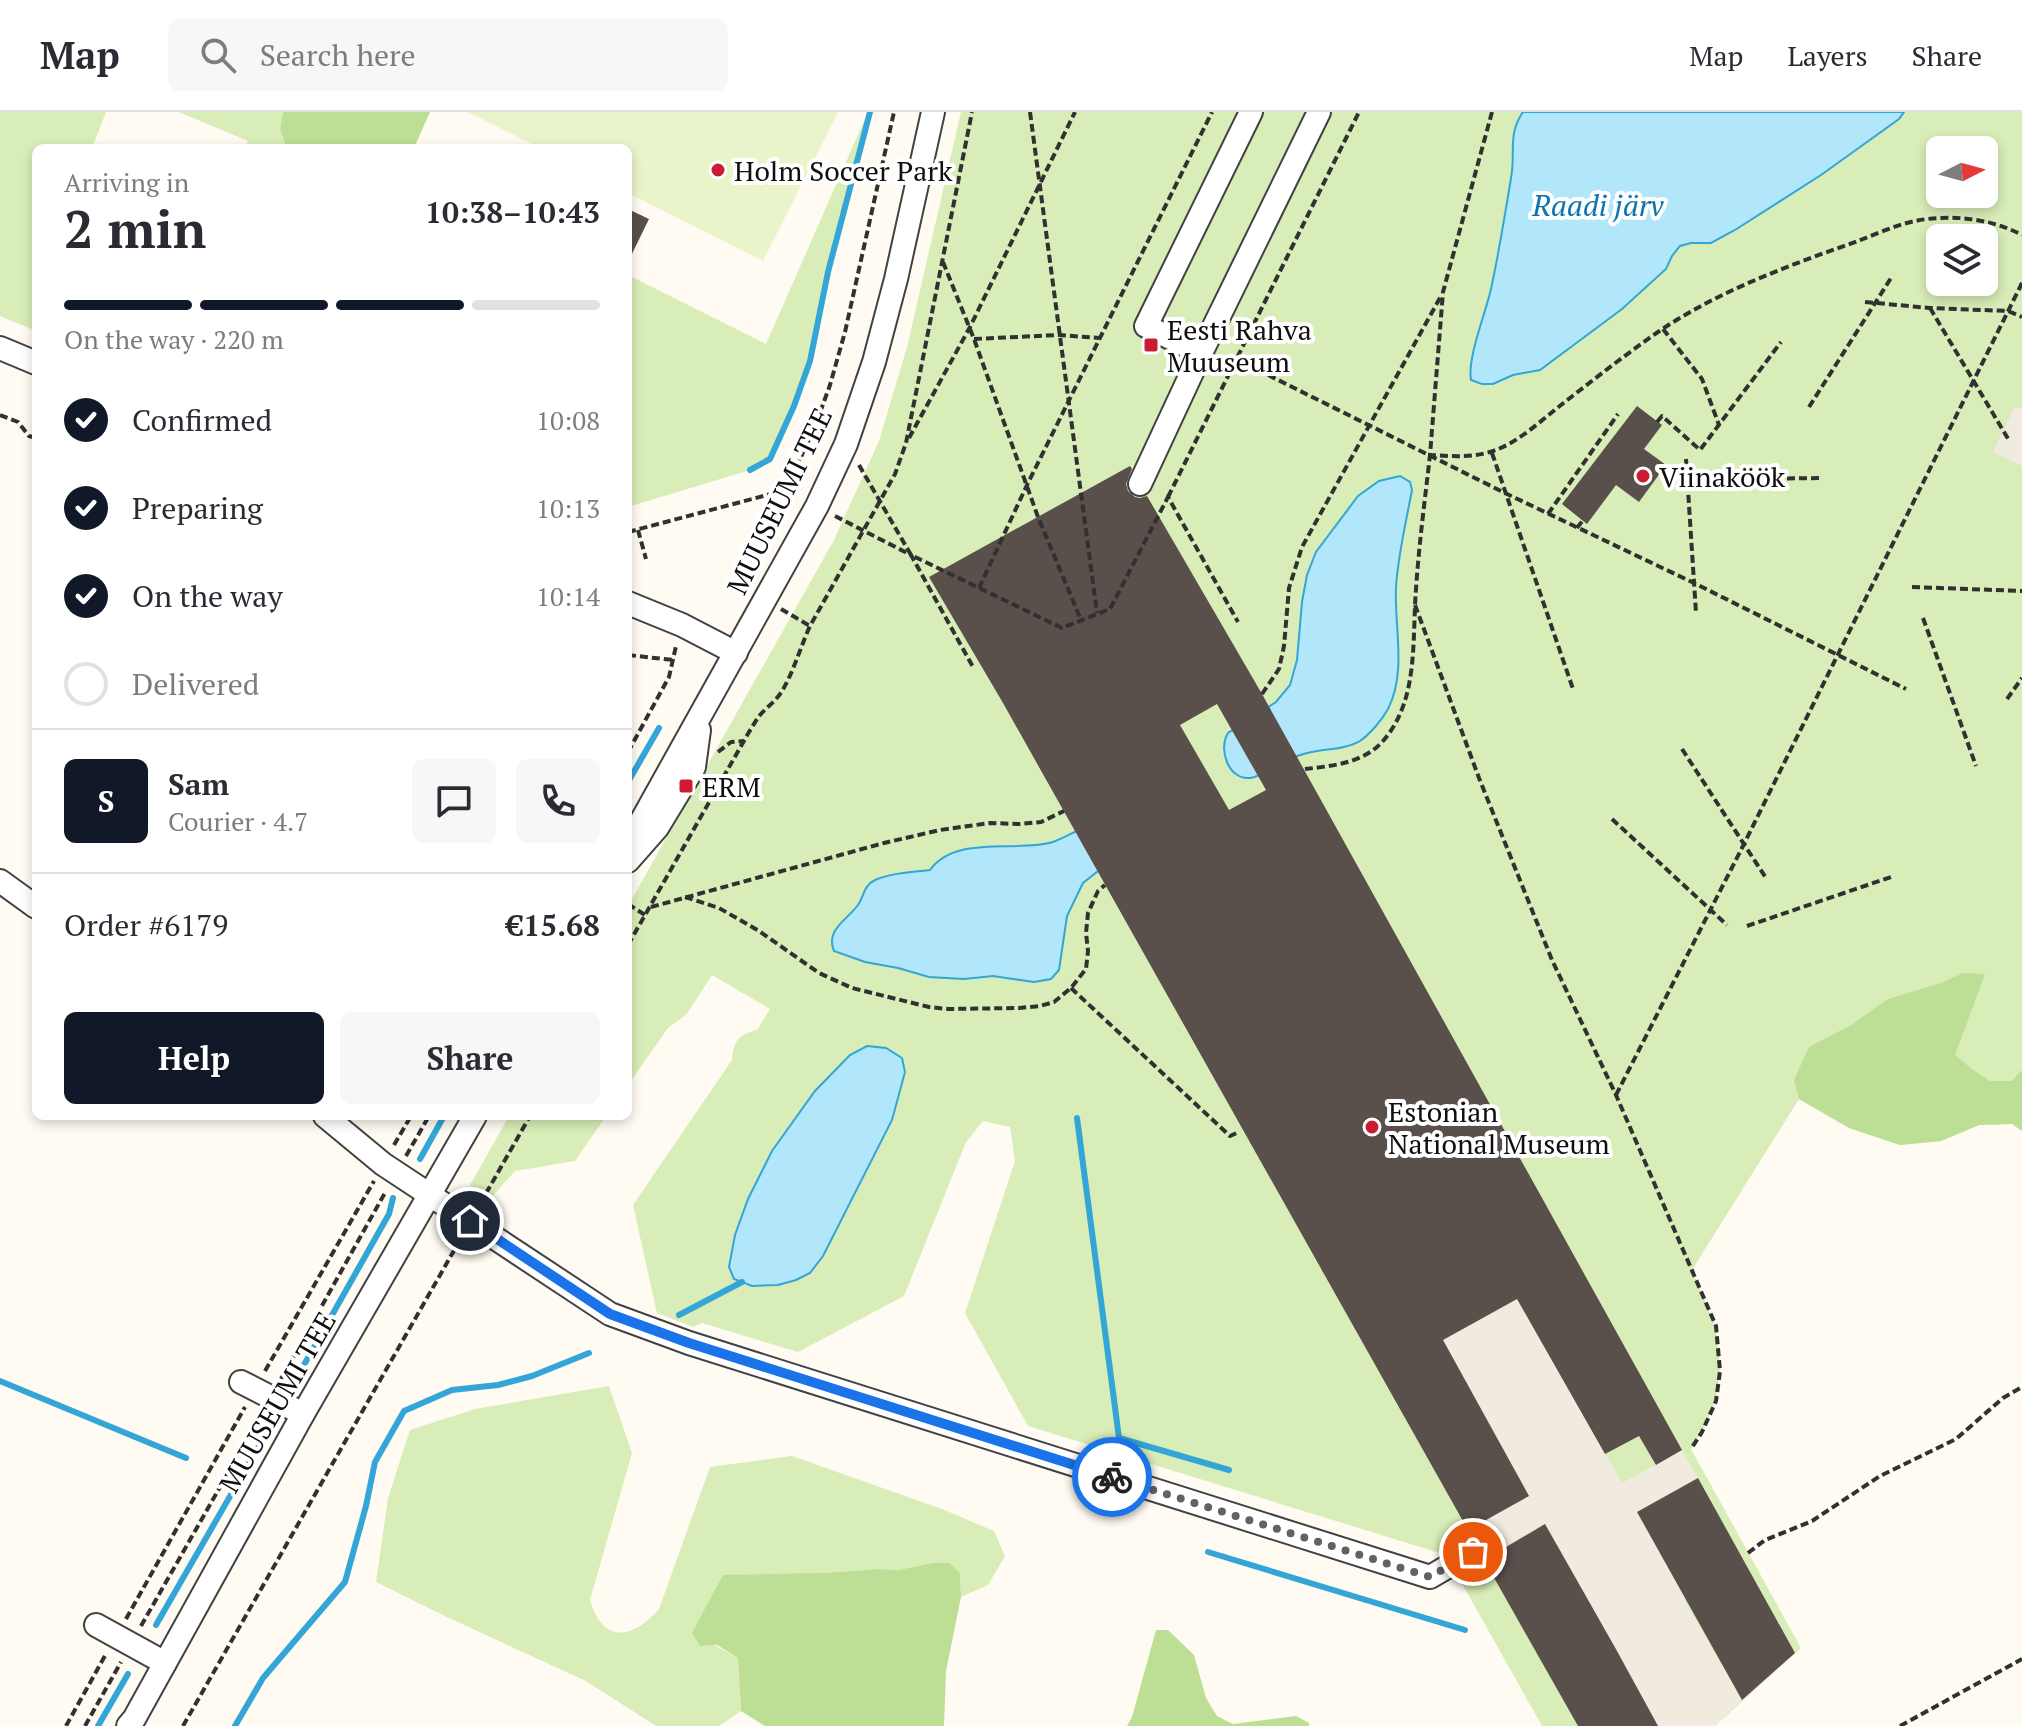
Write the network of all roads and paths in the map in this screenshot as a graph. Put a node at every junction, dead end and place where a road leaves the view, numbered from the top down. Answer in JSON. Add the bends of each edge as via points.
{"nodes":[{"id":1,"x":894,"y":112,"type":"edge"},
{"id":2,"x":933,"y":112,"type":"edge"},
{"id":3,"x":972,"y":112,"type":"edge"},
{"id":4,"x":1030,"y":112,"type":"edge"},
{"id":5,"x":1075,"y":112,"type":"edge"},
{"id":6,"x":1212,"y":112,"type":"edge"},
{"id":7,"x":1251,"y":112,"type":"edge"},
{"id":8,"x":1319,"y":112,"type":"edge"},
{"id":9,"x":1359,"y":112,"type":"edge"},
{"id":10,"x":1492,"y":112,"type":"edge"},
{"id":11,"x":1039,"y":183,"type":"junction"},
{"id":12,"x":2022,"y":235,"type":"edge"},
{"id":13,"x":943,"y":260,"type":"junction"},
{"id":14,"x":1891,"y":278,"type":"dead end"},
{"id":15,"x":2022,"y":283,"type":"edge"},
{"id":16,"x":1443,"y":292,"type":"junction"},
{"id":17,"x":1865,"y":302,"type":"dead end"},
{"id":18,"x":1875,"y":303,"type":"junction"},
{"id":19,"x":1930,"y":308,"type":"junction"},
{"id":20,"x":2008,"y":311,"type":"junction"},
{"id":21,"x":2022,"y":317,"type":"edge"},
{"id":22,"x":970,"y":327,"type":"junction"},
{"id":23,"x":1663,"y":329,"type":"junction"},
{"id":24,"x":1059,"y":335,"type":"junction"},
{"id":25,"x":1100,"y":338,"type":"junction"},
{"id":26,"x":974,"y":339,"type":"junction"},
{"id":27,"x":1781,"y":342,"type":"dead end"},
{"id":28,"x":0,"y":348,"type":"edge"},
{"id":29,"x":1201,"y":353,"type":"junction"},
{"id":30,"x":1236,"y":359,"type":"junction"},
{"id":31,"x":32,"y":361,"type":"edge"},
{"id":32,"x":1974,"y":379,"type":"junction"},
{"id":33,"x":1068,"y":402,"type":"junction"},
{"id":34,"x":1809,"y":407,"type":"dead end"},
{"id":35,"x":1618,"y":414,"type":"dead end"},
{"id":36,"x":0,"y":415,"type":"edge"},
{"id":37,"x":1657,"y":422,"type":"dead end"},
{"id":38,"x":1719,"y":425,"type":"junction"},
{"id":39,"x":1370,"y":427,"type":"junction"},
{"id":40,"x":32,"y":437,"type":"edge"},
{"id":41,"x":2010,"y":442,"type":"dead end"},
{"id":42,"x":906,"y":443,"type":"junction"},
{"id":43,"x":846,"y":444,"type":"junction"},
{"id":44,"x":1491,"y":452,"type":"junction"},
{"id":45,"x":1430,"y":455,"type":"junction"},
{"id":46,"x":1686,"y":459,"type":"dead end"},
{"id":47,"x":1821,"y":478,"type":"dead end"},
{"id":48,"x":1572,"y":480,"type":"junction"},
{"id":49,"x":1667,"y":480,"type":"dead end"},
{"id":50,"x":1688,"y":480,"type":"junction"},
{"id":51,"x":1140,"y":484,"type":"dead end"},
{"id":52,"x":1027,"y":485,"type":"junction"},
{"id":53,"x":1577,"y":485,"type":"dead end"},
{"id":54,"x":1507,"y":494,"type":"junction"},
{"id":55,"x":1168,"y":497,"type":"junction"},
{"id":56,"x":880,"y":501,"type":"junction"},
{"id":57,"x":1548,"y":514,"type":"junction"},
{"id":58,"x":837,"y":517,"type":"dead end"},
{"id":59,"x":1583,"y":520,"type":"dead end"},
{"id":60,"x":1577,"y":528,"type":"junction"},
{"id":61,"x":638,"y":530,"type":"junction"},
{"id":62,"x":864,"y":530,"type":"junction"},
{"id":63,"x":632,"y":531,"type":"edge"},
{"id":64,"x":911,"y":555,"type":"junction"},
{"id":65,"x":646,"y":559,"type":"dead end"},
{"id":66,"x":1694,"y":583,"type":"junction"},
{"id":67,"x":1912,"y":587,"type":"dead end"},
{"id":68,"x":979,"y":588,"type":"junction"},
{"id":69,"x":2022,"y":591,"type":"edge"},
{"id":70,"x":765,"y":600,"type":"junction"},
{"id":71,"x":632,"y":605,"type":"edge"},
{"id":72,"x":1415,"y":605,"type":"junction"},
{"id":73,"x":1696,"y":613,"type":"dead end"},
{"id":74,"x":1097,"y":614,"type":"junction"},
{"id":75,"x":1923,"y":618,"type":"dead end"},
{"id":76,"x":1081,"y":620,"type":"junction"},
{"id":77,"x":1238,"y":622,"type":"dead end"},
{"id":78,"x":682,"y":625,"type":"junction"},
{"id":79,"x":810,"y":626,"type":"junction"},
{"id":80,"x":736,"y":653,"type":"junction"},
{"id":81,"x":632,"y":655,"type":"edge"},
{"id":82,"x":1837,"y":656,"type":"junction"},
{"id":83,"x":673,"y":660,"type":"junction"},
{"id":84,"x":973,"y":667,"type":"dead end"},
{"id":85,"x":2022,"y":678,"type":"edge"},
{"id":86,"x":1573,"y":689,"type":"dead end"},
{"id":87,"x":1906,"y":689,"type":"dead end"},
{"id":88,"x":1262,"y":694,"type":"dead end"},
{"id":89,"x":2007,"y":699,"type":"dead end"},
{"id":90,"x":700,"y":717,"type":"junction"},
{"id":91,"x":632,"y":745,"type":"edge"},
{"id":92,"x":1682,"y":749,"type":"dead end"},
{"id":93,"x":1976,"y":766,"type":"dead end"},
{"id":94,"x":1305,"y":769,"type":"dead end"},
{"id":95,"x":1064,"y":811,"type":"dead end"},
{"id":96,"x":1612,"y":819,"type":"dead end"},
{"id":97,"x":632,"y":838,"type":"edge"},
{"id":98,"x":1744,"y":844,"type":"junction"},
{"id":99,"x":632,"y":856,"type":"edge"},
{"id":100,"x":1891,"y":877,"type":"dead end"},
{"id":101,"x":1766,"y":878,"type":"dead end"},
{"id":102,"x":0,"y":881,"type":"edge"},
{"id":103,"x":1105,"y":885,"type":"dead end"},
{"id":104,"x":685,"y":897,"type":"junction"},
{"id":105,"x":32,"y":904,"type":"edge"},
{"id":106,"x":632,"y":907,"type":"edge"},
{"id":107,"x":649,"y":907,"type":"junction"},
{"id":108,"x":1710,"y":909,"type":"junction"},
{"id":109,"x":645,"y":915,"type":"junction"},
{"id":110,"x":1727,"y":925,"type":"dead end"},
{"id":111,"x":1747,"y":926,"type":"dead end"},
{"id":112,"x":632,"y":938,"type":"edge"},
{"id":113,"x":1071,"y":988,"type":"junction"},
{"id":114,"x":1616,"y":1095,"type":"junction"},
{"id":115,"x":330,"y":1120,"type":"edge"},
{"id":116,"x":409,"y":1120,"type":"edge"},
{"id":117,"x":426,"y":1120,"type":"edge"},
{"id":118,"x":473,"y":1120,"type":"edge"},
{"id":119,"x":528,"y":1120,"type":"edge"},
{"id":120,"x":1239,"y":1132,"type":"dead end"},
{"id":121,"x":390,"y":1168,"type":"junction"},
{"id":122,"x":430,"y":1195,"type":"junction"},
{"id":123,"x":470,"y":1221,"type":"junction"},
{"id":124,"x":2022,"y":1387,"type":"edge"},
{"id":125,"x":256,"y":1389,"type":"junction"},
{"id":126,"x":303,"y":1414,"type":"junction"},
{"id":127,"x":1691,"y":1449,"type":"dead end"},
{"id":128,"x":1473,"y":1552,"type":"dead end"},
{"id":129,"x":1748,"y":1553,"type":"dead end"},
{"id":130,"x":96,"y":1625,"type":"dead end"},
{"id":131,"x":124,"y":1640,"type":"junction"},
{"id":132,"x":2022,"y":1659,"type":"edge"},
{"id":133,"x":165,"y":1663,"type":"junction"},
{"id":134,"x":131,"y":1724,"type":"edge"},
{"id":135,"x":66,"y":1726,"type":"edge"},
{"id":136,"x":85,"y":1726,"type":"edge"},
{"id":137,"x":183,"y":1726,"type":"edge"},
{"id":138,"x":1900,"y":1726,"type":"edge"}],
"edges":[{"from":1,"to":61,"type":"path","via":[[830,385],[786,490]]},
{"from":2,"to":43,"type":"street","name":"MUUSEUMI TEE","via":[[893,293]]},
{"from":3,"to":13,"type":"path"},
{"from":4,"to":11,"type":"path"},
{"from":5,"to":11,"type":"path"},
{"from":6,"to":25,"type":"path"},
{"from":7,"to":29,"type":"street","via":[[1146,326]]},
{"from":8,"to":29,"type":"street"},
{"from":9,"to":30,"type":"path"},
{"from":10,"to":16,"type":"path"},
{"from":11,"to":22,"type":"path"},
{"from":11,"to":24,"type":"path"},
{"from":12,"to":23,"type":"path","via":[[1978,219],[1914,221],[1726,294]]},
{"from":13,"to":22,"type":"path"},
{"from":13,"to":42,"type":"path"},
{"from":14,"to":18,"type":"path"},
{"from":15,"to":20,"type":"path"},
{"from":16,"to":39,"type":"path"},
{"from":16,"to":45,"type":"path"},
{"from":17,"to":18,"type":"path"},
{"from":18,"to":19,"type":"path"},
{"from":18,"to":34,"type":"path"},
{"from":19,"to":20,"type":"path"},
{"from":19,"to":32,"type":"path"},
{"from":20,"to":21,"type":"path"},
{"from":20,"to":32,"type":"path"},
{"from":22,"to":26,"type":"path"},
{"from":22,"to":42,"type":"path"},
{"from":23,"to":38,"type":"path","via":[[1702,379]]},
{"from":23,"to":44,"type":"path","via":[[1522,436]]},
{"from":24,"to":25,"type":"path"},
{"from":24,"to":26,"type":"path"},
{"from":24,"to":33,"type":"path"},
{"from":25,"to":33,"type":"path"},
{"from":26,"to":52,"type":"path"},
{"from":27,"to":38,"type":"path"},
{"from":28,"to":31,"type":"street"},
{"from":29,"to":51,"type":"street"},
{"from":30,"to":39,"type":"path"},
{"from":30,"to":55,"type":"path"},
{"from":32,"to":41,"type":"path"},
{"from":32,"to":82,"type":"path"},
{"from":33,"to":52,"type":"path"},
{"from":33,"to":74,"type":"path"},
{"from":35,"to":48,"type":"path"},
{"from":36,"to":40,"type":"path","via":[[18,422]]},
{"from":37,"to":38,"type":"path","via":[[1662,416],[1700,450]]},
{"from":39,"to":45,"type":"path"},
{"from":39,"to":88,"type":"path","via":[[1302,547],[1289,588],[1279,669]]},
{"from":42,"to":56,"type":"path"},
{"from":43,"to":56,"type":"path"},
{"from":43,"to":70,"type":"street","name":"MUUSEUMI TEE"},
{"from":44,"to":45,"type":"path"},
{"from":44,"to":54,"type":"path"},
{"from":45,"to":54,"type":"path"},
{"from":45,"to":72,"type":"path"},
{"from":46,"to":50,"type":"path"},
{"from":47,"to":50,"type":"path"},
{"from":48,"to":53,"type":"path"},
{"from":48,"to":57,"type":"path"},
{"from":49,"to":50,"type":"path"},
{"from":50,"to":66,"type":"path"},
{"from":52,"to":68,"type":"path"},
{"from":52,"to":76,"type":"path"},
{"from":54,"to":57,"type":"path"},
{"from":54,"to":86,"type":"path"},
{"from":55,"to":74,"type":"path","via":[[1110,609]]},
{"from":55,"to":77,"type":"path"},
{"from":56,"to":62,"type":"path"},
{"from":56,"to":64,"type":"path"},
{"from":57,"to":60,"type":"path"},
{"from":58,"to":62,"type":"path"},
{"from":59,"to":60,"type":"path"},
{"from":60,"to":66,"type":"path"},
{"from":61,"to":63,"type":"path"},
{"from":61,"to":65,"type":"path"},
{"from":62,"to":64,"type":"path"},
{"from":62,"to":79,"type":"path"},
{"from":64,"to":68,"type":"path"},
{"from":64,"to":84,"type":"path"},
{"from":66,"to":73,"type":"path"},
{"from":66,"to":82,"type":"path"},
{"from":67,"to":69,"type":"path"},
{"from":68,"to":76,"type":"path","via":[[1062,628]]},
{"from":70,"to":79,"type":"path"},
{"from":70,"to":80,"type":"street","name":"MUUSEUMI TEE"},
{"from":71,"to":78,"type":"street"},
{"from":72,"to":94,"type":"path","via":[[1409,690],[1392,730],[1365,756]]},
{"from":72,"to":114,"type":"path","via":[[1552,960]]},
{"from":74,"to":76,"type":"path"},
{"from":75,"to":93,"type":"path"},
{"from":78,"to":80,"type":"street"},
{"from":78,"to":83,"type":"path"},
{"from":79,"to":107,"type":"path","via":[[794,670],[749,732]]},
{"from":80,"to":90,"type":"street","name":"MUUSEUMI TEE"},
{"from":81,"to":83,"type":"path"},
{"from":82,"to":87,"type":"path"},
{"from":82,"to":98,"type":"path"},
{"from":83,"to":91,"type":"path"},
{"from":85,"to":89,"type":"path"},
{"from":90,"to":97,"type":"street","name":"MUUSEUMI TEE"},
{"from":90,"to":99,"type":"street","via":[[694,767],[657,828]]},
{"from":92,"to":98,"type":"path"},
{"from":95,"to":104,"type":"path","via":[[1041,822],[940,830]]},
{"from":96,"to":108,"type":"path"},
{"from":98,"to":101,"type":"path"},
{"from":98,"to":108,"type":"path"},
{"from":100,"to":111,"type":"path"},
{"from":102,"to":105,"type":"street"},
{"from":103,"to":113,"type":"path","via":[[1088,913],[1086,969]]},
{"from":104,"to":107,"type":"path"},
{"from":104,"to":113,"type":"path","via":[[719,908],[836,982],[913,1003],[948,1009],[1040,1006]]},
{"from":106,"to":109,"type":"path"},
{"from":107,"to":109,"type":"path"},
{"from":108,"to":110,"type":"path"},
{"from":108,"to":114,"type":"path"},
{"from":109,"to":112,"type":"path"},
{"from":113,"to":120,"type":"path","via":[[1230,1136]]},
{"from":114,"to":127,"type":"path","via":[[1716,1326],[1716,1401]]},
{"from":115,"to":121,"type":"street"},
{"from":116,"to":121,"type":"path"},
{"from":117,"to":121,"type":"path"},
{"from":118,"to":122,"type":"street","name":"MUUSEUMI TEE"},
{"from":119,"to":123,"type":"path"},
{"from":121,"to":122,"type":"street"},
{"from":121,"to":125,"type":"path"},
{"from":121,"to":125,"type":"path"},
{"from":122,"to":123,"type":"street"},
{"from":122,"to":126,"type":"street","name":"MUUSEUMI TEE"},
{"from":123,"to":128,"type":"street","via":[[610,1314],[689,1343],[1430,1577]]},
{"from":123,"to":137,"type":"path"},
{"from":124,"to":129,"type":"path","via":[[1956,1439],[1880,1476],[1812,1521],[1765,1540]]},
{"from":125,"to":126,"type":"street"},
{"from":125,"to":131,"type":"path"},
{"from":125,"to":131,"type":"path"},
{"from":126,"to":133,"type":"street","name":"MUUSEUMI TEE"},
{"from":130,"to":131,"type":"street"},
{"from":131,"to":133,"type":"street"},
{"from":131,"to":135,"type":"path"},
{"from":131,"to":136,"type":"path"},
{"from":132,"to":138,"type":"path"},
{"from":133,"to":134,"type":"street","name":"MUUSEUMI TEE"}]}
